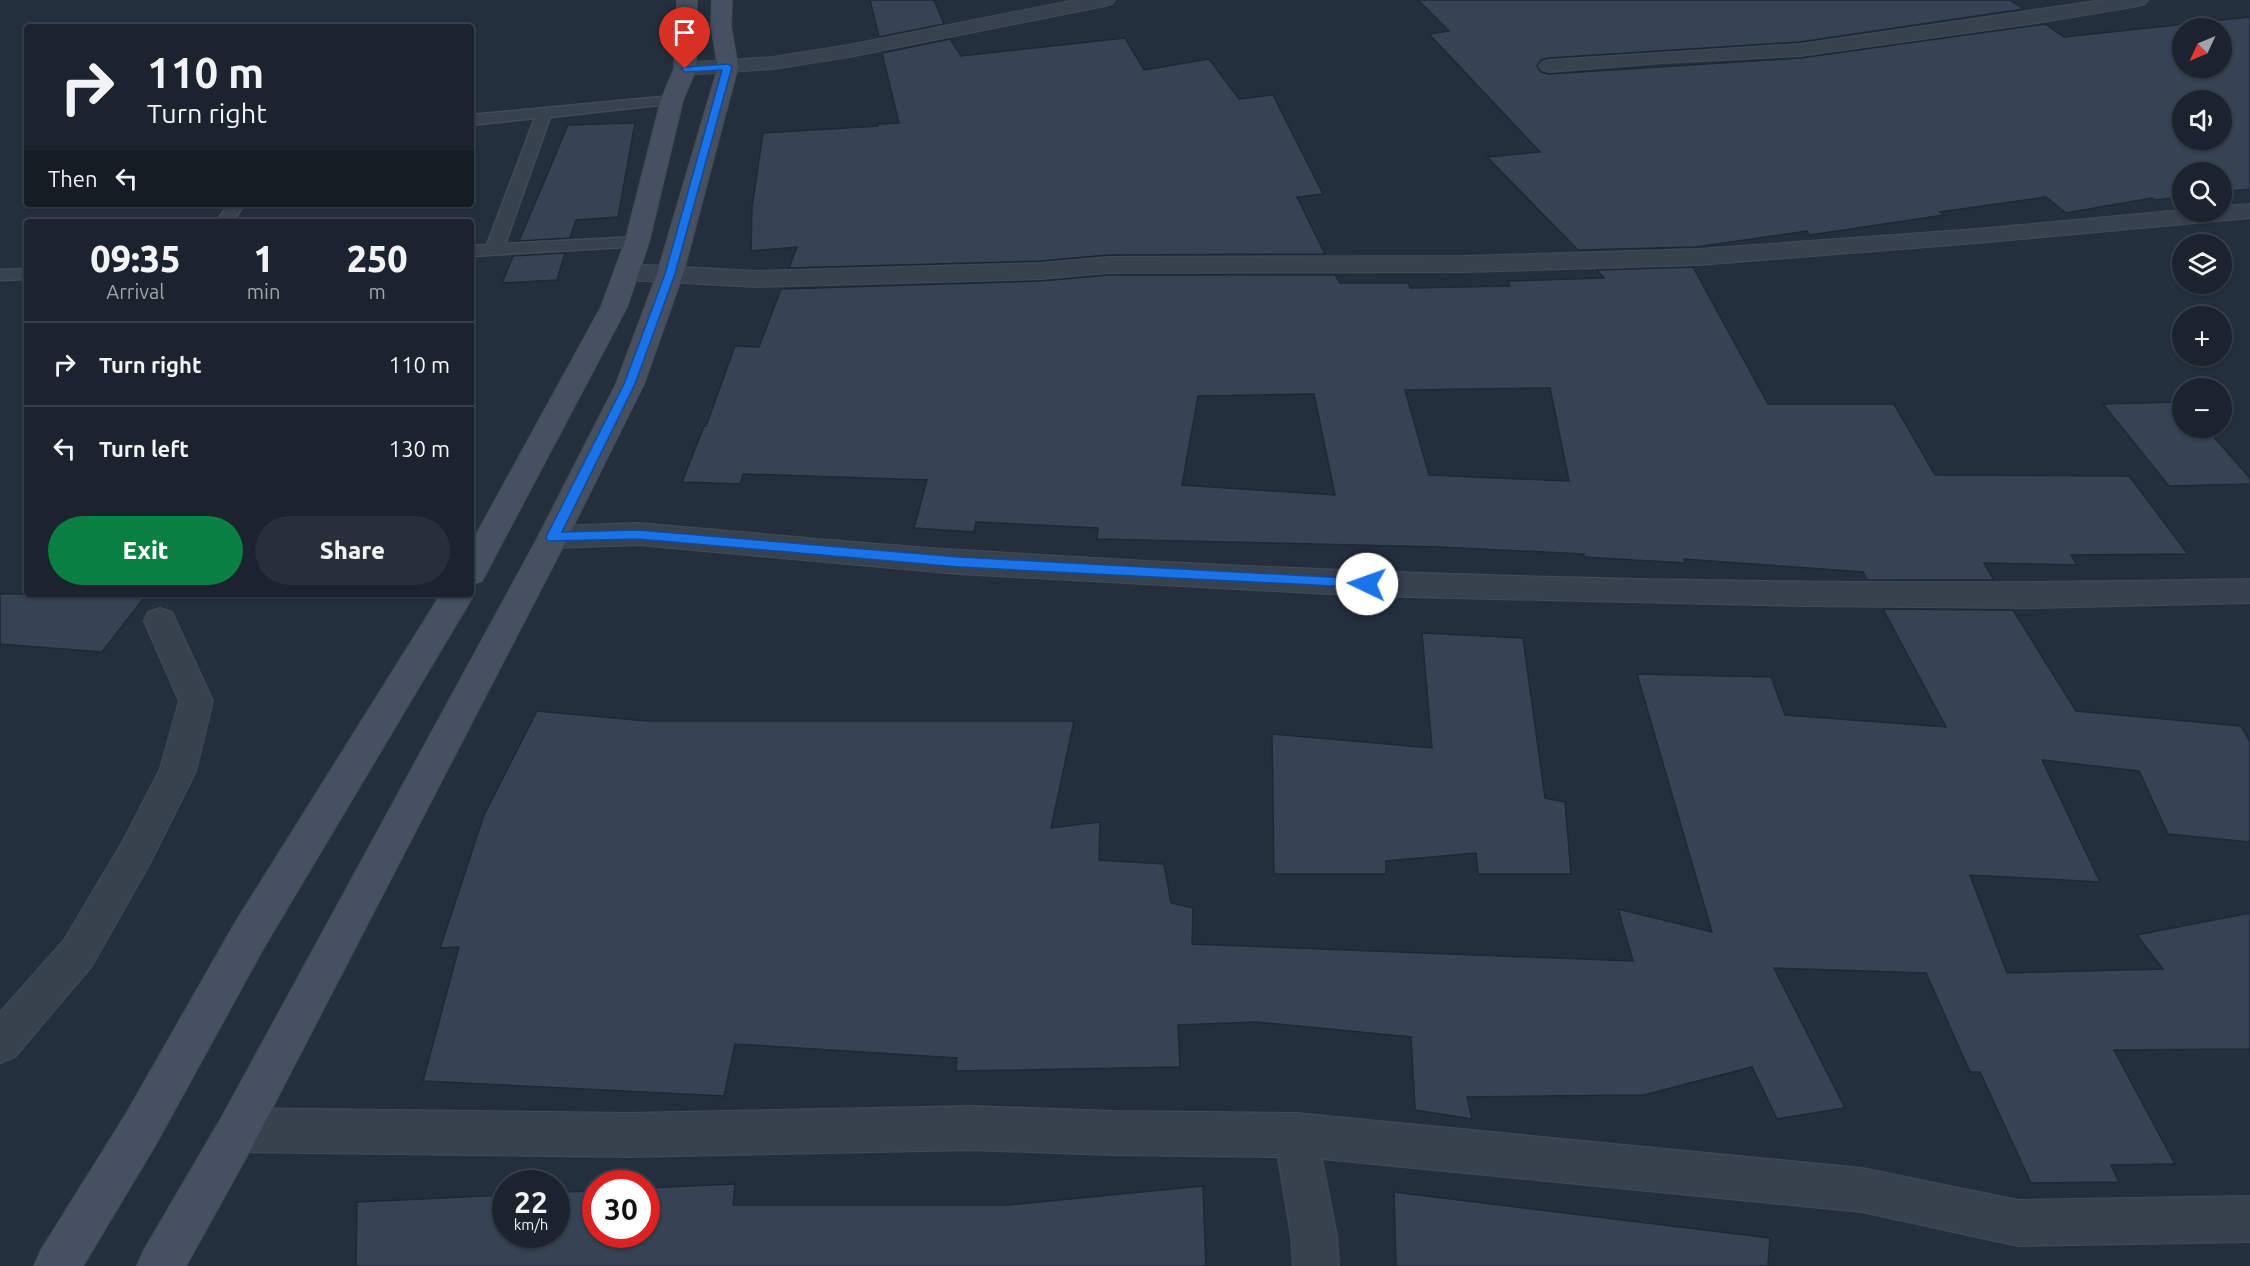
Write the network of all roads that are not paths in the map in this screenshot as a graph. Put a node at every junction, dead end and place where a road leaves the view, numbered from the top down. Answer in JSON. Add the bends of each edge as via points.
{"nodes":[{"id":1,"x":687,"y":0,"type":"edge"},
{"id":2,"x":722,"y":0,"type":"edge"},
{"id":3,"x":1106,"y":0,"type":"edge"},
{"id":4,"x":2138,"y":0,"type":"edge"},
{"id":5,"x":1550,"y":66,"type":"dead end"},
{"id":6,"x":728,"y":67,"type":"junction"},
{"id":7,"x":685,"y":69,"type":"junction"},
{"id":8,"x":672,"y":100,"type":"junction"},
{"id":9,"x":544,"y":113,"type":"junction"},
{"id":10,"x":474,"y":120,"type":"edge"},
{"id":11,"x":2250,"y":211,"type":"edge"},
{"id":12,"x":637,"y":242,"type":"junction"},
{"id":13,"x":494,"y":250,"type":"junction"},
{"id":14,"x":474,"y":251,"type":"edge"},
{"id":15,"x":628,"y":272,"type":"junction"},
{"id":16,"x":24,"y":274,"type":"edge"},
{"id":17,"x":670,"y":274,"type":"junction"},
{"id":18,"x":0,"y":275,"type":"edge"},
{"id":19,"x":553,"y":537,"type":"junction"},
{"id":20,"x":474,"y":567,"type":"edge"},
{"id":21,"x":2250,"y":591,"type":"edge"},
{"id":22,"x":456,"y":597,"type":"edge"},
{"id":23,"x":160,"y":621,"type":"dead end"},
{"id":24,"x":0,"y":1043,"type":"edge"},
{"id":25,"x":238,"y":1130,"type":"junction"},
{"id":26,"x":1296,"y":1135,"type":"junction"},
{"id":27,"x":2250,"y":1219,"type":"edge"},
{"id":28,"x":57,"y":1266,"type":"edge"},
{"id":29,"x":160,"y":1266,"type":"edge"},
{"id":30,"x":1316,"y":1266,"type":"edge"}],
"edges":[{"from":1,"to":7,"type":"main road"},
{"from":2,"to":6,"type":"main road","via":[[721,26]]},
{"from":3,"to":6,"type":"street","via":[[849,51]]},
{"from":4,"to":5,"type":"street","via":[[1800,50]]},
{"from":6,"to":7,"type":"street"},
{"from":6,"to":17,"type":"main road"},
{"from":7,"to":8,"type":"main road"},
{"from":8,"to":9,"type":"lane"},
{"from":8,"to":12,"type":"main road"},
{"from":9,"to":10,"type":"lane"},
{"from":9,"to":13,"type":"lane"},
{"from":11,"to":17,"type":"street","via":[[1699,258],[1464,264],[1163,264],[756,279]]},
{"from":12,"to":13,"type":"lane"},
{"from":12,"to":15,"type":"main road"},
{"from":13,"to":14,"type":"lane"},
{"from":15,"to":17,"type":"street"},
{"from":15,"to":20,"type":"main road","via":[[614,307]]},
{"from":16,"to":18,"type":"lane"},
{"from":17,"to":19,"type":"main road","via":[[630,384]]},
{"from":19,"to":21,"type":"street","via":[[638,534],[959,562],[1367,584],[2030,596]]},
{"from":19,"to":25,"type":"main road"},
{"from":22,"to":28,"type":"main road","via":[[249,936],[141,1129]]},
{"from":23,"to":24,"type":"street","via":[[196,701],[178,771],[78,953]]},
{"from":25,"to":26,"type":"street","via":[[629,1135],[972,1128]]},
{"from":25,"to":29,"type":"main road"},
{"from":26,"to":27,"type":"street","via":[[1862,1190],[2018,1223]]},
{"from":26,"to":30,"type":"street"}]}
